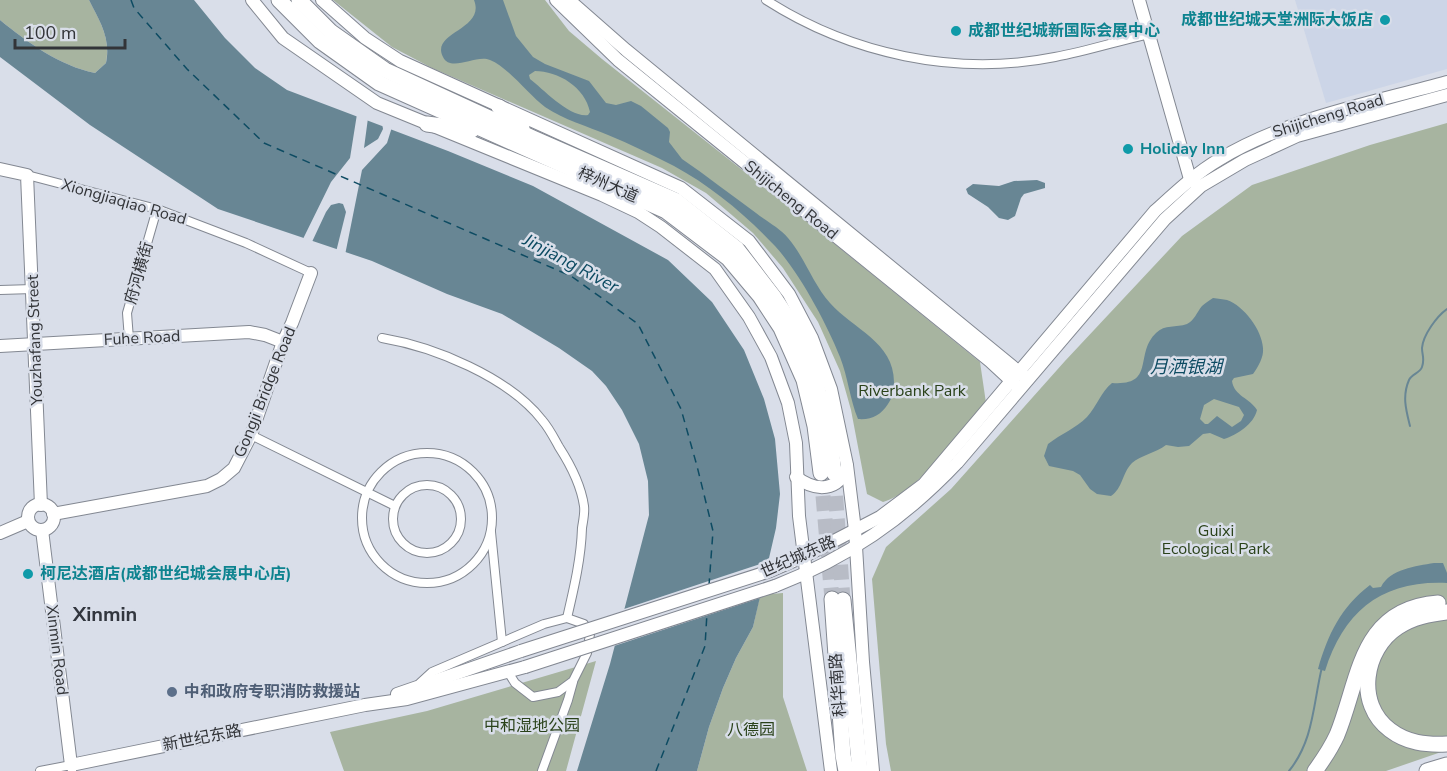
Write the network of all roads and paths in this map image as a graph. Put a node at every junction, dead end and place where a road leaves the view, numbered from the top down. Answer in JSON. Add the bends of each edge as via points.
{"nodes":[{"id":1,"x":252,"y":0,"type":"edge"},
{"id":2,"x":279,"y":0,"type":"edge"},
{"id":3,"x":298,"y":0,"type":"edge"},
{"id":4,"x":322,"y":0,"type":"edge"},
{"id":5,"x":556,"y":0,"type":"edge"},
{"id":6,"x":569,"y":0,"type":"edge"},
{"id":7,"x":766,"y":0,"type":"edge"},
{"id":8,"x":1139,"y":0,"type":"edge"},
{"id":9,"x":1149,"y":34,"type":"junction"},
{"id":10,"x":1447,"y":82,"type":"edge"},
{"id":11,"x":1447,"y":95,"type":"edge"},
{"id":12,"x":499,"y":106,"type":"junction"},
{"id":13,"x":427,"y":124,"type":"junction"},
{"id":14,"x":487,"y":132,"type":"junction"},
{"id":15,"x":533,"y":138,"type":"junction"},
{"id":16,"x":0,"y":169,"type":"edge"},
{"id":17,"x":27,"y":175,"type":"junction"},
{"id":18,"x":1196,"y":182,"type":"junction"},
{"id":19,"x":156,"y":208,"type":"junction"},
{"id":20,"x":311,"y":273,"type":"joint"},
{"id":21,"x":33,"y":289,"type":"junction"},
{"id":22,"x":0,"y":290,"type":"edge"},
{"id":23,"x":382,"y":338,"type":"dead end"},
{"id":24,"x":129,"y":339,"type":"junction"},
{"id":25,"x":283,"y":342,"type":"junction"},
{"id":26,"x":35,"y":344,"type":"junction"},
{"id":27,"x":0,"y":346,"type":"edge"},
{"id":28,"x":1020,"y":380,"type":"junction"},
{"id":29,"x":251,"y":435,"type":"junction"},
{"id":30,"x":834,"y":471,"type":"junction"},
{"id":31,"x":796,"y":477,"type":"junction"},
{"id":32,"x":367,"y":493,"type":"junction"},
{"id":33,"x":41,"y":505,"type":"junction"},
{"id":34,"x":395,"y":506,"type":"junction"},
{"id":35,"x":53,"y":514,"type":"junction"},
{"id":36,"x":28,"y":522,"type":"junction"},
{"id":37,"x":42,"y":530,"type":"junction"},
{"id":38,"x":491,"y":530,"type":"junction"},
{"id":39,"x":855,"y":531,"type":"junction"},
{"id":40,"x":0,"y":533,"type":"edge"},
{"id":41,"x":856,"y":548,"type":"junction"},
{"id":42,"x":805,"y":556,"type":"junction"},
{"id":43,"x":807,"y":573,"type":"junction"},
{"id":44,"x":1447,"y":602,"type":"edge"},
{"id":45,"x":1447,"y":612,"type":"edge"},
{"id":46,"x":567,"y":618,"type":"junction"},
{"id":47,"x":502,"y":642,"type":"junction"},
{"id":48,"x":521,"y":651,"type":"joint"},
{"id":49,"x":525,"y":667,"type":"joint"},
{"id":50,"x":508,"y":672,"type":"junction"},
{"id":51,"x":1361,"y":675,"type":"junction"},
{"id":52,"x":573,"y":681,"type":"junction"},
{"id":53,"x":416,"y":687,"type":"junction"},
{"id":54,"x":364,"y":705,"type":"junction"},
{"id":55,"x":1447,"y":744,"type":"edge"},
{"id":56,"x":1447,"y":765,"type":"edge"},
{"id":57,"x":72,"y":768,"type":"edge"},
{"id":58,"x":868,"y":768,"type":"edge"},
{"id":59,"x":40,"y":771,"type":"edge"},
{"id":60,"x":542,"y":771,"type":"edge"},
{"id":61,"x":831,"y":771,"type":"edge"},
{"id":62,"x":846,"y":771,"type":"edge"},
{"id":63,"x":1316,"y":771,"type":"edge"},
{"id":64,"x":1427,"y":771,"type":"edge"}],
"edges":[{"from":1,"to":13,"type":"main road","via":[[283,38],[326,69],[377,103]]},
{"from":2,"to":14,"type":"highway","name":"梓州大道","via":[[320,41],[379,83]]},
{"from":3,"to":15,"type":"highway","name":"梓州大道","via":[[332,32],[385,70]]},
{"from":4,"to":12,"type":"main road","via":[[365,38],[400,61]]},
{"from":5,"to":28,"type":"main road","name":"Shijicheng Road","via":[[618,60],[990,361]]},
{"from":6,"to":28,"type":"main road","name":"Shijicheng Road"},
{"from":7,"to":9,"type":"street","via":[[795,19],[878,51],[960,63],[1009,63],[1054,57]]},
{"from":8,"to":9,"type":"main road"},
{"from":9,"to":18,"type":"main road"},
{"from":10,"to":18,"type":"main road","name":"Shijicheng Road","via":[[1293,124],[1220,159]]},
{"from":11,"to":18,"type":"main road","name":"Shijicheng Road","via":[[1297,136]]},
{"from":12,"to":15,"type":"highway"},
{"from":12,"to":30,"type":"main road","via":[[681,188],[749,241],[789,294],[812,338],[831,389]]},
{"from":13,"to":14,"type":"highway"},
{"from":13,"to":31,"type":"main road","via":[[638,212],[715,269],[749,317],[774,367],[788,403],[796,443]]},
{"from":14,"to":30,"type":"highway","name":"梓州大道","via":[[666,211],[728,258],[781,328]]},
{"from":15,"to":30,"type":"highway","name":"梓州大道","via":[[675,200],[737,249],[795,329],[813,372],[829,430]]},
{"from":16,"to":17,"type":"main road","name":"Xiongjiaqiao Road"},
{"from":17,"to":19,"type":"street","name":"Xiongjiaqiao Road"},
{"from":17,"to":21,"type":"main road","name":"Youzhafang Street"},
{"from":18,"to":28,"type":"main road","name":"Shijicheng Road"},
{"from":19,"to":20,"type":"street","name":"Xiongjiaqiao Road"},
{"from":19,"to":24,"type":"street","name":"府河横街","via":[[128,313]]},
{"from":20,"to":25,"type":"main road","name":"Gongji Bridge Road"},
{"from":21,"to":22,"type":"street"},
{"from":21,"to":26,"type":"main road","name":"Youzhafang Street"},
{"from":23,"to":46,"type":"street","via":[[435,351],[460,362],[495,381],[543,420],[567,458],[584,506],[578,568]]},
{"from":24,"to":25,"type":"main road","name":"Fuhe Road","via":[[249,332]]},
{"from":24,"to":26,"type":"main road","name":"Fuhe Road"},
{"from":25,"to":29,"type":"main road","name":"Gongji Bridge Road"},
{"from":26,"to":27,"type":"main road","name":"Fuhe Road"},
{"from":26,"to":33,"type":"main road","name":"Youzhafang Street"},
{"from":28,"to":39,"type":"main road","name":"世纪城东路","via":[[924,484]]},
{"from":28,"to":41,"type":"main road","name":"世纪城东路","via":[[957,463],[928,493]]},
{"from":29,"to":32,"type":"street"},
{"from":29,"to":35,"type":"main road","name":"Gongji Bridge Road","via":[[234,468],[207,486]]},
{"from":30,"to":31,"type":"main road","via":[[843,478],[830,486],[815,487]]},
{"from":30,"to":39,"type":"main road"},
{"from":31,"to":42,"type":"main road"},
{"from":32,"to":34,"type":"street"},
{"from":32,"to":38,"type":"street","via":[[388,466],[407,456],[429,453],[451,458],[470,469],[484,486],[491,507]]},
{"from":32,"to":38,"type":"street","via":[[362,524],[367,544],[378,562],[413,582],[434,583],[454,577],[484,549]]},
{"from":33,"to":35,"type":"main road"},
{"from":33,"to":36,"type":"main road","via":[[31,510]]},
{"from":34,"to":34,"type":"street","via":[[393,529],[407,548],[429,554],[450,545],[457,536],[461,514],[457,503],[441,488],[419,486],[400,497]]},
{"from":35,"to":37,"type":"main road","via":[[50,526]]},
{"from":36,"to":37,"type":"main road"},
{"from":36,"to":40,"type":"main road"},
{"from":37,"to":57,"type":"main road","name":"Xinmin Road"},
{"from":38,"to":47,"type":"street"},
{"from":39,"to":41,"type":"main road"},
{"from":39,"to":42,"type":"main road","name":"世纪城东路"},
{"from":41,"to":43,"type":"main road","name":"世纪城东路"},
{"from":41,"to":58,"type":"main road"},
{"from":42,"to":43,"type":"main road"},
{"from":42,"to":48,"type":"main road","name":"世纪城东路","bridge":true,"via":[[770,571]]},
{"from":43,"to":49,"type":"main road","name":"世纪城东路","bridge":true},
{"from":43,"to":61,"type":"main road"},
{"from":44,"to":51,"type":"highway","via":[[1417,607],[1386,624],[1368,644]]},
{"from":45,"to":51,"type":"highway","via":[[1425,615],[1398,627],[1380,643]]},
{"from":46,"to":47,"type":"street","name":"新世纪东路"},
{"from":46,"to":52,"type":"street","via":[[584,624],[590,634],[587,652]]},
{"from":47,"to":53,"type":"street","name":"新世纪东路","via":[[432,672]]},
{"from":48,"to":53,"type":"main road","name":"新世纪东路"},
{"from":49,"to":50,"type":"main road","name":"新世纪东路"},
{"from":50,"to":52,"type":"street","via":[[532,697],[558,693]]},
{"from":50,"to":54,"type":"main road","name":"新世纪东路","via":[[407,699]]},
{"from":51,"to":55,"type":"highway","via":[[1372,710],[1389,730],[1417,743]]},
{"from":51,"to":63,"type":"highway","via":[[1336,736]]},
{"from":52,"to":60,"type":"street"},
{"from":53,"to":54,"type":"main road","name":"新世纪东路"},
{"from":54,"to":57,"type":"main road","name":"新世纪东路"},
{"from":56,"to":64,"type":"highway"},
{"from":57,"to":59,"type":"street","name":"新世纪东路"},
{"from":58,"to":62,"type":"highway","name":"科华南路","via":[[838,599]]}]}
